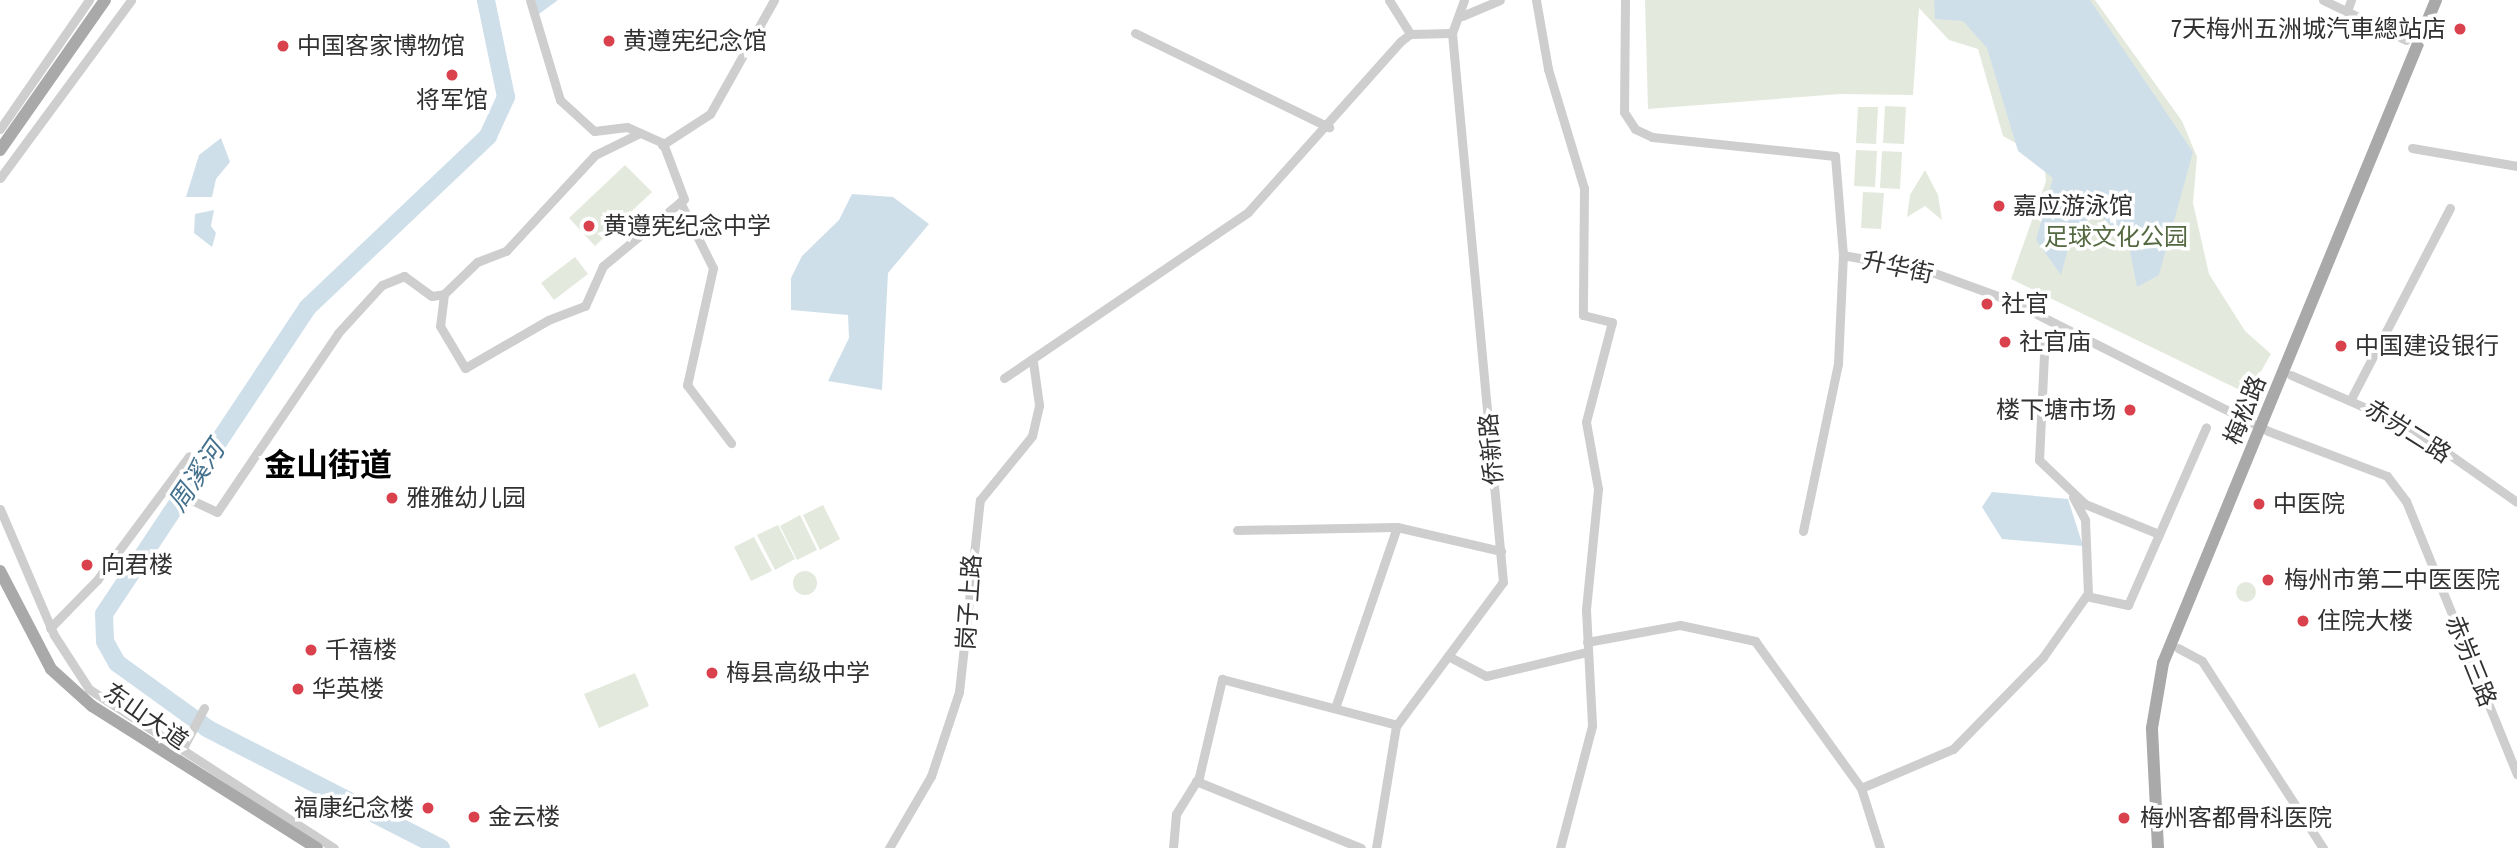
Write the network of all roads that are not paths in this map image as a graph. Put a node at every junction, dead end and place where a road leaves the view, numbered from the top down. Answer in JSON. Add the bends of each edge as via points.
{"nodes":[{"id":1,"x":89,"y":0,"type":"edge"},
{"id":2,"x":105,"y":0,"type":"edge"},
{"id":3,"x":131,"y":0,"type":"edge"},
{"id":4,"x":530,"y":0,"type":"edge"},
{"id":5,"x":774,"y":0,"type":"edge"},
{"id":6,"x":1389,"y":0,"type":"edge"},
{"id":7,"x":1464,"y":0,"type":"edge"},
{"id":8,"x":1500,"y":0,"type":"edge"},
{"id":9,"x":1536,"y":0,"type":"edge"},
{"id":10,"x":1625,"y":0,"type":"edge"},
{"id":11,"x":2323,"y":0,"type":"edge"},
{"id":12,"x":2351,"y":0,"type":"edge"},
{"id":13,"x":2436,"y":0,"type":"edge"},
{"id":14,"x":2443,"y":0,"type":"edge"},
{"id":15,"x":2347,"y":11,"type":"junction"},
{"id":16,"x":1462,"y":16,"type":"junction"},
{"id":17,"x":1135,"y":33,"type":"dead end"},
{"id":18,"x":1452,"y":33,"type":"junction"},
{"id":19,"x":1410,"y":34,"type":"junction"},
{"id":20,"x":2406,"y":40,"type":"dead end"},
{"id":21,"x":1329,"y":127,"type":"junction"},
{"id":22,"x":0,"y":130,"type":"edge"},
{"id":23,"x":640,"y":132,"type":"junction"},
{"id":24,"x":662,"y":145,"type":"dead end"},
{"id":25,"x":2412,"y":148,"type":"dead end"},
{"id":26,"x":0,"y":150,"type":"edge"},
{"id":27,"x":2517,"y":166,"type":"edge"},
{"id":28,"x":0,"y":178,"type":"edge"},
{"id":29,"x":680,"y":202,"type":"junction"},
{"id":30,"x":2450,"y":208,"type":"dead end"},
{"id":31,"x":1843,"y":255,"type":"junction"},
{"id":32,"x":444,"y":293,"type":"junction"},
{"id":33,"x":2045,"y":333,"type":"dead end"},
{"id":34,"x":1032,"y":362,"type":"junction"},
{"id":35,"x":2291,"y":375,"type":"junction"},
{"id":36,"x":1004,"y":377,"type":"dead end"},
{"id":37,"x":2352,"y":397,"type":"junction"},
{"id":38,"x":2206,"y":427,"type":"dead end"},
{"id":39,"x":2268,"y":430,"type":"junction"},
{"id":40,"x":731,"y":443,"type":"dead end"},
{"id":41,"x":189,"y":456,"type":"dead end"},
{"id":42,"x":2068,"y":488,"type":"junction"},
{"id":43,"x":168,"y":489,"type":"junction"},
{"id":44,"x":2517,"y":502,"type":"edge"},
{"id":45,"x":0,"y":509,"type":"edge"},
{"id":46,"x":1397,"y":527,"type":"junction"},
{"id":47,"x":1237,"y":530,"type":"dead end"},
{"id":48,"x":1803,"y":531,"type":"dead end"},
{"id":49,"x":2159,"y":534,"type":"junction"},
{"id":50,"x":1501,"y":551,"type":"junction"},
{"id":51,"x":0,"y":571,"type":"edge"},
{"id":52,"x":2088,"y":596,"type":"junction"},
{"id":53,"x":50,"y":628,"type":"junction"},
{"id":54,"x":1587,"y":647,"type":"junction"},
{"id":55,"x":2178,"y":648,"type":"junction"},
{"id":56,"x":1448,"y":656,"type":"junction"},
{"id":57,"x":204,"y":708,"type":"dead end"},
{"id":58,"x":1335,"y":708,"type":"junction"},
{"id":59,"x":1397,"y":725,"type":"junction"},
{"id":60,"x":184,"y":746,"type":"dead end"},
{"id":61,"x":2517,"y":774,"type":"edge"},
{"id":62,"x":1196,"y":781,"type":"junction"},
{"id":63,"x":1861,"y":788,"type":"junction"},
{"id":64,"x":317,"y":848,"type":"edge"},
{"id":65,"x":334,"y":848,"type":"edge"},
{"id":66,"x":889,"y":848,"type":"edge"},
{"id":67,"x":1173,"y":848,"type":"edge"},
{"id":68,"x":1361,"y":848,"type":"edge"},
{"id":69,"x":1376,"y":848,"type":"edge"},
{"id":70,"x":1560,"y":848,"type":"edge"},
{"id":71,"x":1881,"y":848,"type":"edge"},
{"id":72,"x":2158,"y":848,"type":"edge"},
{"id":73,"x":2165,"y":848,"type":"edge"},
{"id":74,"x":2323,"y":848,"type":"edge"}],
"edges":[{"from":1,"to":22,"type":"street"},
{"from":2,"to":26,"type":"main road"},
{"from":3,"to":28,"type":"street"},
{"from":4,"to":23,"type":"street","via":[[560,100],[594,131],[627,127]]},
{"from":5,"to":24,"type":"street","via":[[710,114]]},
{"from":6,"to":19,"type":"street"},
{"from":7,"to":16,"type":"street"},
{"from":8,"to":16,"type":"street"},
{"from":9,"to":54,"type":"street","via":[[1548,69],[1584,188],[1583,315],[1612,322],[1586,422],[1598,489]]},
{"from":10,"to":31,"type":"street","name":"升华街","via":[[1624,112],[1635,129],[1652,137],[1835,156]]},
{"from":11,"to":15,"type":"street"},
{"from":12,"to":15,"type":"street"},
{"from":13,"to":72,"type":"main road","name":"梅松路","via":[[2163,663],[2152,728]]},
{"from":14,"to":35,"type":"main road","name":"梅松路"},
{"from":15,"to":20,"type":"street"},
{"from":16,"to":18,"type":"street"},
{"from":17,"to":21,"type":"street"},
{"from":18,"to":19,"type":"street"},
{"from":18,"to":50,"type":"street","name":"侨新路"},
{"from":19,"to":21,"type":"street"},
{"from":21,"to":34,"type":"street","via":[[1248,212]]},
{"from":23,"to":29,"type":"street","via":[[663,143],[684,199]]},
{"from":23,"to":32,"type":"street","via":[[595,155],[506,251],[477,262]]},
{"from":25,"to":27,"type":"street"},
{"from":29,"to":32,"type":"street","via":[[603,266],[585,306],[548,320],[465,368],[440,326]]},
{"from":29,"to":40,"type":"street","via":[[713,268],[687,385]]},
{"from":30,"to":37,"type":"street"},
{"from":31,"to":39,"type":"street","name":"升华街","via":[[1929,271],[2008,300]]},
{"from":31,"to":48,"type":"street","via":[[1838,364]]},
{"from":32,"to":43,"type":"street","via":[[432,296],[404,276],[382,285],[338,333],[217,512]]},
{"from":33,"to":42,"type":"street","via":[[2039,460]]},
{"from":34,"to":36,"type":"street"},
{"from":34,"to":66,"type":"street","name":"岗子上路","via":[[1039,405],[1032,436],[979,500],[959,692],[931,776]]},
{"from":35,"to":37,"type":"street","name":"赤岃二路"},
{"from":35,"to":39,"type":"main road","name":"梅松路"},
{"from":37,"to":44,"type":"street","name":"赤岃二路","via":[[2412,428]]},
{"from":38,"to":49,"type":"street"},
{"from":39,"to":55,"type":"main road","name":"梅松路"},
{"from":39,"to":61,"type":"street","name":"赤岃三路","via":[[2387,476],[2399,489]]},
{"from":41,"to":43,"type":"street"},
{"from":42,"to":49,"type":"street","via":[[2085,504]]},
{"from":42,"to":52,"type":"street","via":[[2085,520]]},
{"from":43,"to":53,"type":"street"},
{"from":45,"to":53,"type":"street"},
{"from":46,"to":47,"type":"street"},
{"from":46,"to":50,"type":"street"},
{"from":46,"to":58,"type":"street"},
{"from":49,"to":52,"type":"street","via":[[2128,605]]},
{"from":50,"to":56,"type":"street","name":"侨新路","via":[[1503,582]]},
{"from":51,"to":64,"type":"main road","name":"东山大道","via":[[51,669],[92,706]]},
{"from":52,"to":63,"type":"street","via":[[2043,657],[1953,749]]},
{"from":53,"to":65,"type":"street","via":[[89,689]]},
{"from":54,"to":56,"type":"street","via":[[1486,676]]},
{"from":54,"to":63,"type":"street","via":[[1680,625],[1755,641]]},
{"from":54,"to":70,"type":"street","via":[[1592,726]]},
{"from":55,"to":73,"type":"main road","name":"梅松路","via":[[2159,730]]},
{"from":55,"to":74,"type":"street","via":[[2202,661],[2218,683]]},
{"from":56,"to":59,"type":"street","name":"侨新路"},
{"from":57,"to":60,"type":"street"},
{"from":58,"to":59,"type":"street"},
{"from":58,"to":62,"type":"street","via":[[1222,678]]},
{"from":59,"to":69,"type":"street","name":"侨新路"},
{"from":62,"to":67,"type":"street","via":[[1176,814]]},
{"from":62,"to":68,"type":"street"},
{"from":63,"to":71,"type":"street"}]}
